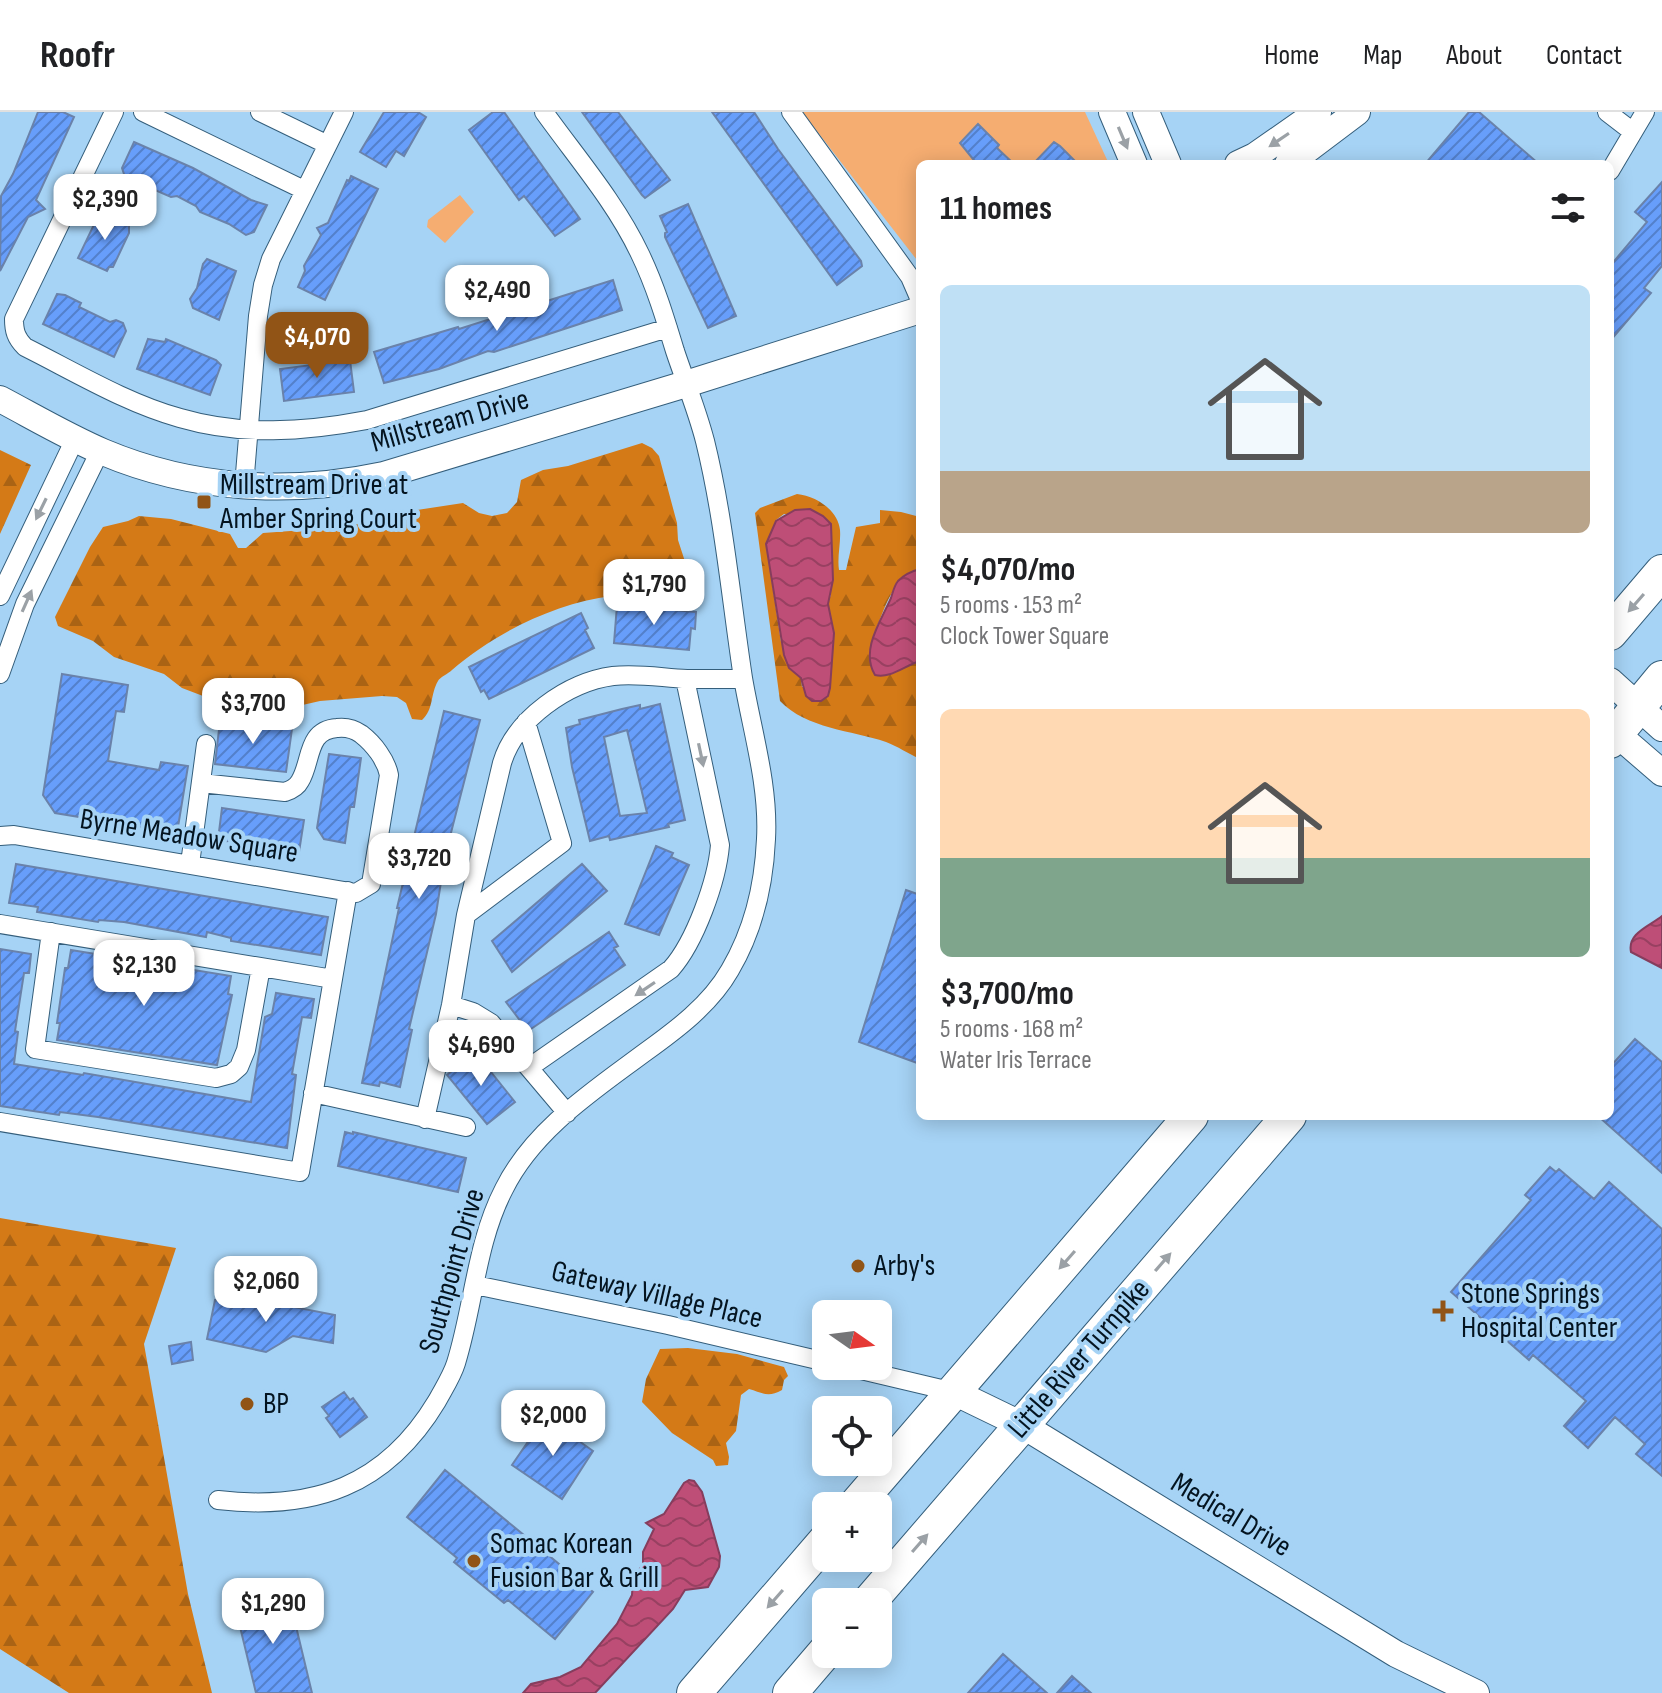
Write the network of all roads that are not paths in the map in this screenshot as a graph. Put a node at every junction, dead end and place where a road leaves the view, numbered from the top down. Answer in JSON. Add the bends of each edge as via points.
{"nodes":[{"id":1,"x":114,"y":112,"type":"edge"},
{"id":2,"x":143,"y":112,"type":"edge"},
{"id":3,"x":260,"y":112,"type":"edge"},
{"id":4,"x":344,"y":112,"type":"edge"},
{"id":5,"x":544,"y":112,"type":"edge"},
{"id":6,"x":791,"y":112,"type":"edge"},
{"id":7,"x":1112,"y":112,"type":"edge"},
{"id":8,"x":1146,"y":112,"type":"edge"},
{"id":9,"x":1318,"y":112,"type":"edge"},
{"id":10,"x":1357,"y":112,"type":"edge"},
{"id":11,"x":1607,"y":112,"type":"edge"},
{"id":12,"x":1645,"y":112,"type":"edge"},
{"id":13,"x":1633,"y":132,"type":"junction"},
{"id":14,"x":326,"y":144,"type":"junction"},
{"id":15,"x":1132,"y":160,"type":"edge"},
{"id":16,"x":1166,"y":160,"type":"edge"},
{"id":17,"x":1246,"y":160,"type":"edge"},
{"id":18,"x":1293,"y":160,"type":"edge"},
{"id":19,"x":1614,"y":164,"type":"edge"},
{"id":20,"x":304,"y":190,"type":"junction"},
{"id":21,"x":916,"y":291,"type":"edge"},
{"id":22,"x":916,"y":311,"type":"edge"},
{"id":23,"x":668,"y":328,"type":"junction"},
{"id":24,"x":686,"y":384,"type":"junction"},
{"id":25,"x":0,"y":399,"type":"edge"},
{"id":26,"x":250,"y":431,"type":"junction"},
{"id":27,"x":75,"y":439,"type":"junction"},
{"id":28,"x":100,"y":451,"type":"junction"},
{"id":29,"x":244,"y":486,"type":"junction"},
{"id":30,"x":1662,"y":572,"type":"edge"},
{"id":31,"x":0,"y":596,"type":"edge"},
{"id":32,"x":1614,"y":628,"type":"edge"},
{"id":33,"x":0,"y":674,"type":"edge"},
{"id":34,"x":1662,"y":678,"type":"edge"},
{"id":35,"x":685,"y":679,"type":"junction"},
{"id":36,"x":743,"y":679,"type":"junction"},
{"id":37,"x":1614,"y":685,"type":"edge"},
{"id":38,"x":1650,"y":717,"type":"edge"},
{"id":39,"x":526,"y":722,"type":"junction"},
{"id":40,"x":1614,"y":734,"type":"edge"},
{"id":41,"x":1614,"y":737,"type":"edge"},
{"id":42,"x":206,"y":744,"type":"dead end"},
{"id":43,"x":1662,"y":773,"type":"edge"},
{"id":44,"x":201,"y":783,"type":"junction"},
{"id":45,"x":3,"y":830,"type":"edge"},
{"id":46,"x":190,"y":864,"type":"junction"},
{"id":47,"x":348,"y":891,"type":"junction"},
{"id":48,"x":466,"y":915,"type":"junction"},
{"id":49,"x":0,"y":924,"type":"edge"},
{"id":50,"x":51,"y":932,"type":"junction"},
{"id":51,"x":261,"y":967,"type":"junction"},
{"id":52,"x":333,"y":979,"type":"junction"},
{"id":53,"x":451,"y":1005,"type":"junction"},
{"id":54,"x":530,"y":1067,"type":"junction"},
{"id":55,"x":313,"y":1093,"type":"junction"},
{"id":56,"x":567,"y":1113,"type":"junction"},
{"id":57,"x":425,"y":1119,"type":"junction"},
{"id":58,"x":1188,"y":1120,"type":"edge"},
{"id":59,"x":1286,"y":1120,"type":"edge"},
{"id":60,"x":0,"y":1122,"type":"edge"},
{"id":61,"x":466,"y":1127,"type":"dead end"},
{"id":62,"x":475,"y":1285,"type":"junction"},
{"id":63,"x":812,"y":1359,"type":"edge"},
{"id":64,"x":892,"y":1377,"type":"edge"},
{"id":65,"x":954,"y":1392,"type":"junction"},
{"id":66,"x":1022,"y":1425,"type":"junction"},
{"id":67,"x":867,"y":1492,"type":"edge"},
{"id":68,"x":218,"y":1500,"type":"dead end"},
{"id":69,"x":812,"y":1556,"type":"edge"},
{"id":70,"x":881,"y":1588,"type":"edge"},
{"id":71,"x":812,"y":1667,"type":"edge"},
{"id":72,"x":694,"y":1693,"type":"edge"},
{"id":73,"x":790,"y":1693,"type":"edge"},
{"id":74,"x":1476,"y":1693,"type":"edge"}],
"edges":[{"from":1,"to":26,"type":"street","via":[[14,319],[18,340],[142,404],[178,418]]},
{"from":2,"to":20,"type":"street"},
{"from":3,"to":14,"type":"street"},
{"from":4,"to":14,"type":"street"},
{"from":5,"to":23,"type":"street","name":"Southpoint Drive","via":[[632,238]]},
{"from":6,"to":21,"type":"street"},
{"from":7,"to":15,"type":"street","one_way":true},
{"from":8,"to":16,"type":"street"},
{"from":9,"to":17,"type":"street","one_way":true},
{"from":10,"to":18,"type":"street"},
{"from":11,"to":13,"type":"street"},
{"from":12,"to":13,"type":"street"},
{"from":13,"to":19,"type":"street"},
{"from":14,"to":20,"type":"street"},
{"from":20,"to":26,"type":"street","via":[[263,285]]},
{"from":22,"to":24,"type":"street","name":"Millstream Drive"},
{"from":23,"to":24,"type":"street","name":"Southpoint Drive"},
{"from":23,"to":26,"type":"street","via":[[367,420],[329,428]]},
{"from":24,"to":29,"type":"street","name":"Millstream Drive","via":[[384,475],[295,488]]},
{"from":24,"to":36,"type":"street","name":"Southpoint Drive","via":[[719,509]]},
{"from":25,"to":27,"type":"street","name":"Millstream Drive"},
{"from":26,"to":29,"type":"street"},
{"from":27,"to":28,"type":"street","name":"Millstream Drive"},
{"from":27,"to":31,"type":"street","one_way":true},
{"from":28,"to":29,"type":"street","name":"Millstream Drive","via":[[165,473]]},
{"from":33,"to":28,"type":"street","one_way":true,"via":[[25,604]]},
{"from":30,"to":32,"type":"highway","one_way":true},
{"from":34,"to":38,"type":"highway"},
{"from":35,"to":36,"type":"street"},
{"from":35,"to":39,"type":"street","via":[[609,676],[547,704]]},
{"from":35,"to":54,"type":"street","one_way":true,"via":[[720,845],[712,888],[682,958],[671,969]]},
{"from":36,"to":56,"type":"street","name":"Southpoint Drive","via":[[766,805],[760,890],[748,932],[728,974],[701,1007]]},
{"from":37,"to":38,"type":"street"},
{"from":38,"to":40,"type":"highway"},
{"from":39,"to":48,"type":"street","via":[[507,748]]},
{"from":39,"to":48,"type":"street","via":[[562,843]]},
{"from":41,"to":43,"type":"street"},
{"from":42,"to":44,"type":"street"},
{"from":44,"to":46,"type":"street"},
{"from":44,"to":47,"type":"street","via":[[285,792],[300,782],[313,742],[321,734],[340,728],[360,734],[387,766],[388,788],[371,884],[356,893]]},
{"from":45,"to":46,"type":"street","name":"Byrne Meadow Square"},
{"from":46,"to":47,"type":"street","name":"Byrne Meadow Square"},
{"from":47,"to":52,"type":"street"},
{"from":48,"to":53,"type":"street"},
{"from":49,"to":50,"type":"street"},
{"from":50,"to":51,"type":"street"},
{"from":50,"to":51,"type":"street","via":[[35,1049],[216,1078],[231,1074],[246,1050]]},
{"from":51,"to":52,"type":"street"},
{"from":52,"to":55,"type":"street"},
{"from":53,"to":54,"type":"street","via":[[491,1023]]},
{"from":53,"to":57,"type":"street"},
{"from":54,"to":56,"type":"street"},
{"from":55,"to":57,"type":"street"},
{"from":55,"to":60,"type":"street","via":[[300,1172]]},
{"from":56,"to":62,"type":"street","name":"Southpoint Drive","via":[[529,1149],[503,1191]]},
{"from":57,"to":61,"type":"street"},
{"from":58,"to":65,"type":"highway","one_way":true},
{"from":66,"to":59,"type":"highway","name":"Little River Turnpike","one_way":true},
{"from":62,"to":63,"type":"street","name":"Gateway Village Place"},
{"from":62,"to":68,"type":"street","name":"Southpoint Drive","via":[[452,1374],[419,1429],[380,1467],[331,1493],[262,1502]]},
{"from":64,"to":65,"type":"street"},
{"from":65,"to":66,"type":"street","name":"Medical Drive"},
{"from":65,"to":67,"type":"highway"},
{"from":70,"to":66,"type":"highway","name":"Little River Turnpike","one_way":true},
{"from":66,"to":74,"type":"street","name":"Medical Drive","via":[[1396,1654]]},
{"from":69,"to":72,"type":"highway","one_way":true},
{"from":71,"to":73,"type":"highway"}]}
